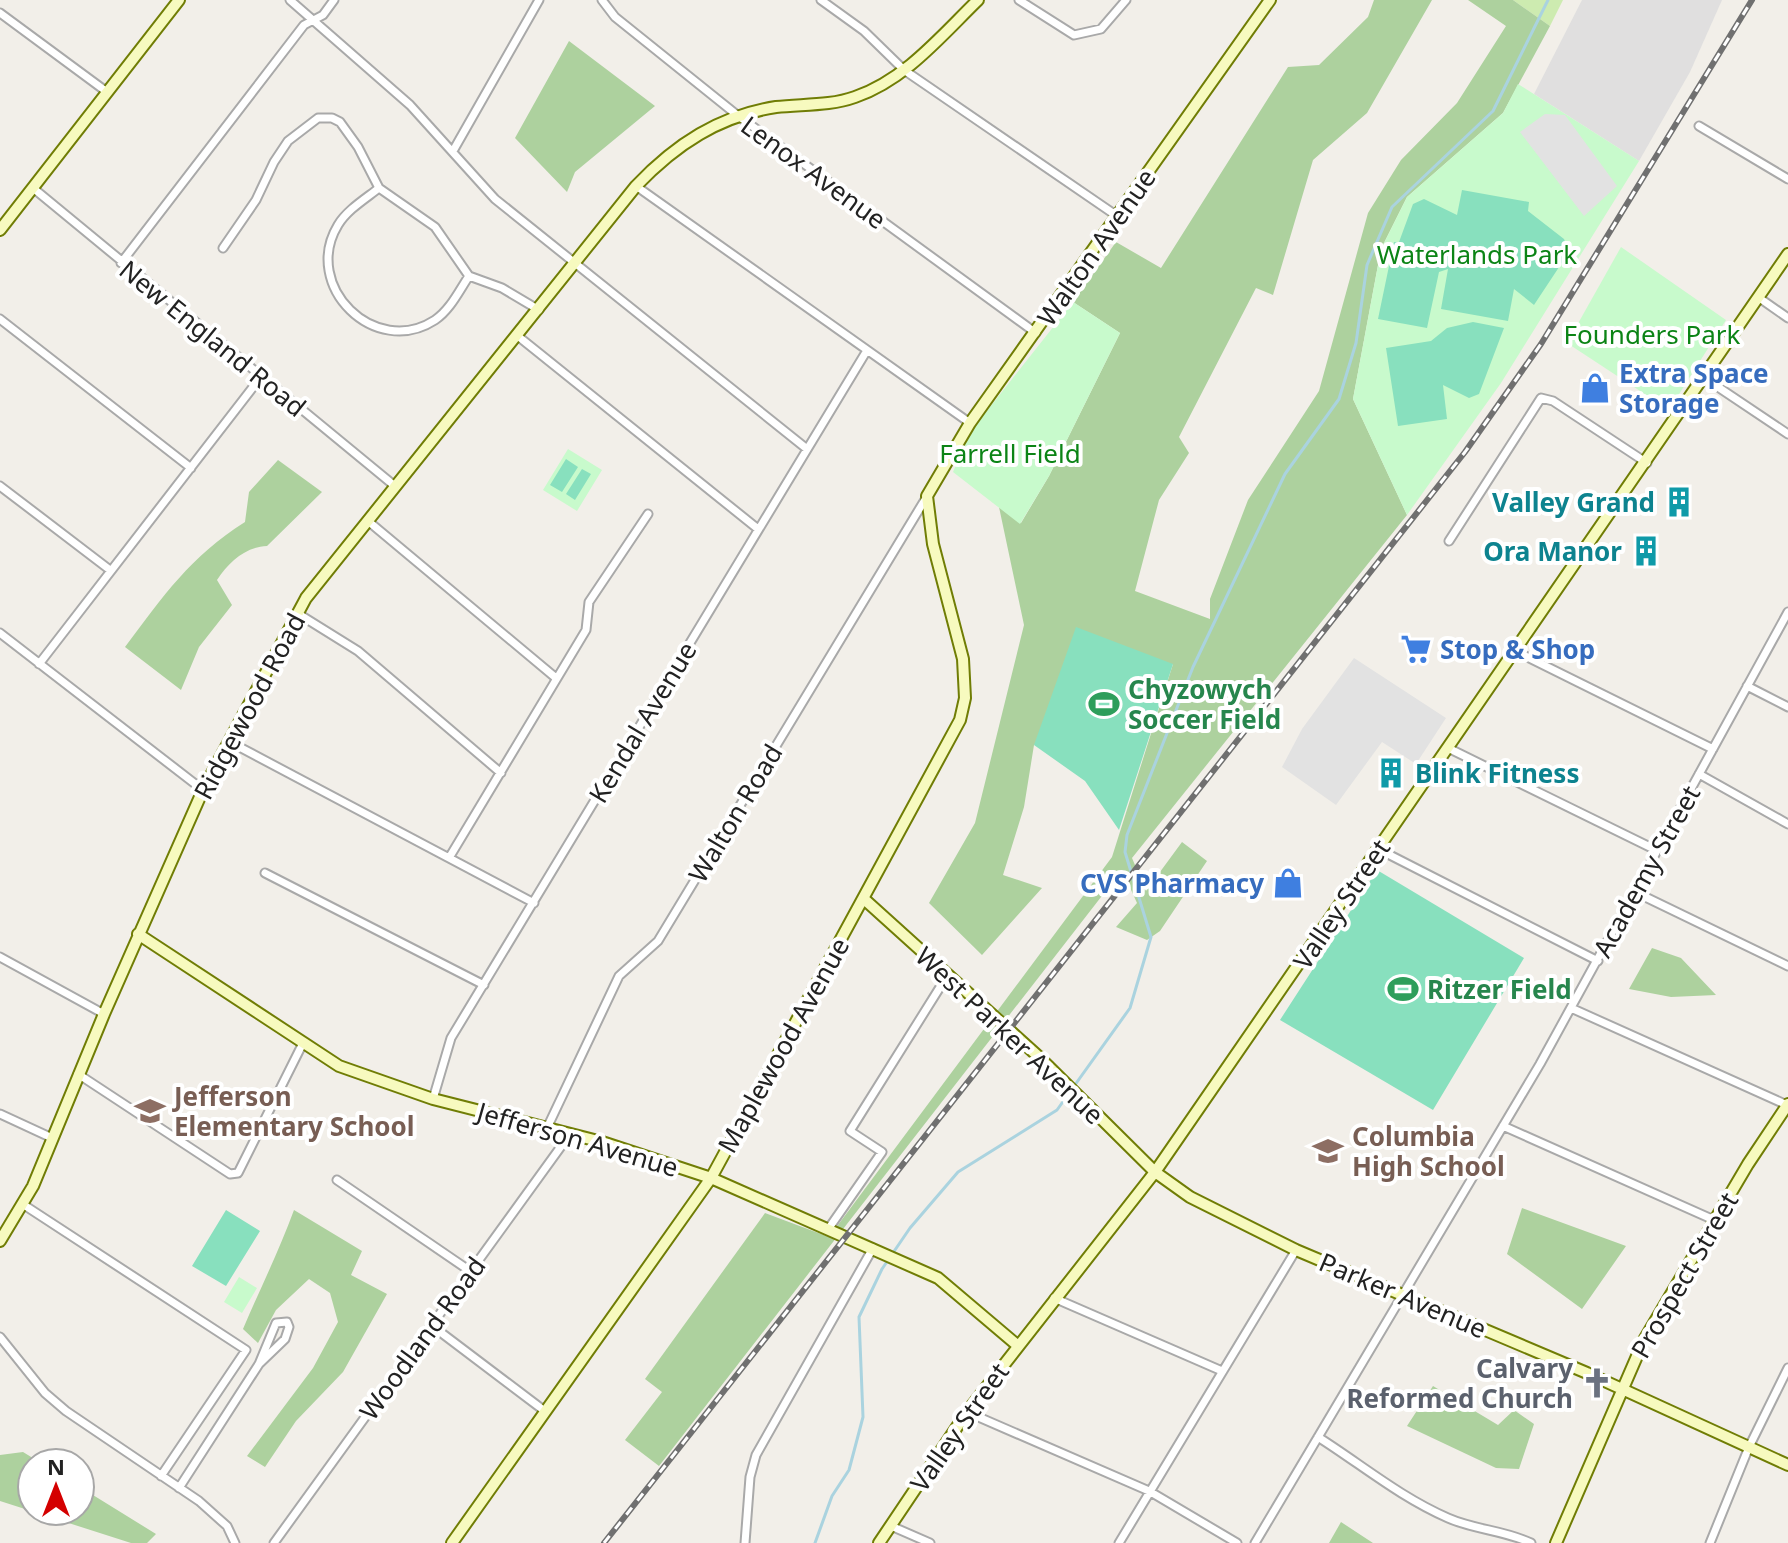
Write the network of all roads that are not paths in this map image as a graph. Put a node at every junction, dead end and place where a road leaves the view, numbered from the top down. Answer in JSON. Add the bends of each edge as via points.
{"nodes":[{"id":1,"x":179,"y":0,"type":"edge"},
{"id":2,"x":290,"y":0,"type":"edge"},
{"id":3,"x":334,"y":0,"type":"edge"},
{"id":4,"x":539,"y":0,"type":"edge"},
{"id":5,"x":602,"y":0,"type":"edge"},
{"id":6,"x":821,"y":0,"type":"edge"},
{"id":7,"x":978,"y":0,"type":"edge"},
{"id":8,"x":1019,"y":0,"type":"edge"},
{"id":9,"x":1126,"y":0,"type":"edge"},
{"id":10,"x":1270,"y":0,"type":"edge"},
{"id":11,"x":1,"y":15,"type":"edge"},
{"id":12,"x":313,"y":20,"type":"junction"},
{"id":13,"x":904,"y":70,"type":"junction"},
{"id":14,"x":107,"y":92,"type":"junction"},
{"id":15,"x":737,"y":115,"type":"junction"},
{"id":16,"x":1699,"y":126,"type":"dead end"},
{"id":17,"x":453,"y":151,"type":"junction"},
{"id":18,"x":1788,"y":179,"type":"edge"},
{"id":19,"x":636,"y":186,"type":"junction"},
{"id":20,"x":33,"y":188,"type":"junction"},
{"id":21,"x":379,"y":188,"type":"junction"},
{"id":22,"x":1117,"y":216,"type":"junction"},
{"id":23,"x":0,"y":230,"type":"edge"},
{"id":24,"x":223,"y":248,"type":"dead end"},
{"id":25,"x":1788,"y":254,"type":"edge"},
{"id":26,"x":121,"y":263,"type":"junction"},
{"id":27,"x":576,"y":264,"type":"junction"},
{"id":28,"x":469,"y":276,"type":"junction"},
{"id":29,"x":1758,"y":297,"type":"junction"},
{"id":30,"x":539,"y":310,"type":"junction"},
{"id":31,"x":1788,"y":318,"type":"edge"},
{"id":32,"x":0,"y":319,"type":"edge"},
{"id":33,"x":1036,"y":333,"type":"junction"},
{"id":34,"x":519,"y":337,"type":"junction"},
{"id":35,"x":866,"y":352,"type":"junction"},
{"id":36,"x":1703,"y":377,"type":"junction"},
{"id":37,"x":260,"y":378,"type":"junction"},
{"id":38,"x":970,"y":423,"type":"junction"},
{"id":39,"x":1788,"y":434,"type":"edge"},
{"id":40,"x":807,"y":449,"type":"junction"},
{"id":41,"x":1647,"y":463,"type":"junction"},
{"id":42,"x":191,"y":468,"type":"junction"},
{"id":43,"x":0,"y":486,"type":"edge"},
{"id":44,"x":396,"y":487,"type":"junction"},
{"id":45,"x":927,"y":496,"type":"junction"},
{"id":46,"x":648,"y":514,"type":"dead end"},
{"id":47,"x":368,"y":521,"type":"junction"},
{"id":48,"x":758,"y":529,"type":"junction"},
{"id":49,"x":1449,"y":541,"type":"dead end"},
{"id":50,"x":110,"y":570,"type":"junction"},
{"id":51,"x":1788,"y":612,"type":"edge"},
{"id":52,"x":297,"y":613,"type":"junction"},
{"id":53,"x":0,"y":633,"type":"edge"},
{"id":54,"x":1515,"y":651,"type":"junction"},
{"id":55,"x":39,"y":664,"type":"junction"},
{"id":56,"x":556,"y":678,"type":"junction"},
{"id":57,"x":1747,"y":686,"type":"junction"},
{"id":58,"x":1788,"y":707,"type":"edge"},
{"id":59,"x":228,"y":741,"type":"junction"},
{"id":60,"x":1448,"y":748,"type":"junction"},
{"id":61,"x":1713,"y":749,"type":"junction"},
{"id":62,"x":501,"y":773,"type":"junction"},
{"id":63,"x":1699,"y":774,"type":"junction"},
{"id":64,"x":203,"y":790,"type":"junction"},
{"id":65,"x":1788,"y":824,"type":"edge"},
{"id":66,"x":1378,"y":849,"type":"junction"},
{"id":67,"x":1656,"y":850,"type":"junction"},
{"id":68,"x":449,"y":858,"type":"junction"},
{"id":69,"x":265,"y":873,"type":"dead end"},
{"id":70,"x":1635,"y":892,"type":"junction"},
{"id":71,"x":864,"y":899,"type":"junction"},
{"id":72,"x":534,"y":903,"type":"junction"},
{"id":73,"x":138,"y":934,"type":"junction"},
{"id":74,"x":0,"y":957,"type":"edge"},
{"id":75,"x":1598,"y":961,"type":"junction"},
{"id":76,"x":1788,"y":966,"type":"edge"},
{"id":77,"x":947,"y":976,"type":"junction"},
{"id":78,"x":484,"y":985,"type":"junction"},
{"id":79,"x":1571,"y":1008,"type":"junction"},
{"id":80,"x":104,"y":1014,"type":"junction"},
{"id":81,"x":302,"y":1045,"type":"junction"},
{"id":82,"x":78,"y":1074,"type":"junction"},
{"id":83,"x":433,"y":1099,"type":"junction"},
{"id":84,"x":1788,"y":1104,"type":"edge"},
{"id":85,"x":0,"y":1114,"type":"edge"},
{"id":86,"x":1503,"y":1126,"type":"junction"},
{"id":87,"x":547,"y":1128,"type":"junction"},
{"id":88,"x":570,"y":1134,"type":"junction"},
{"id":89,"x":52,"y":1138,"type":"junction"},
{"id":90,"x":1155,"y":1172,"type":"junction"},
{"id":91,"x":711,"y":1178,"type":"junction"},
{"id":92,"x":337,"y":1180,"type":"dead end"},
{"id":93,"x":24,"y":1205,"type":"junction"},
{"id":94,"x":1714,"y":1220,"type":"junction"},
{"id":95,"x":829,"y":1228,"type":"junction"},
{"id":96,"x":0,"y":1241,"type":"edge"},
{"id":97,"x":873,"y":1248,"type":"junction"},
{"id":98,"x":1296,"y":1250,"type":"junction"},
{"id":99,"x":470,"y":1271,"type":"junction"},
{"id":100,"x":1403,"y":1294,"type":"junction"},
{"id":101,"x":1054,"y":1298,"type":"junction"},
{"id":102,"x":431,"y":1325,"type":"junction"},
{"id":103,"x":0,"y":1337,"type":"edge"},
{"id":104,"x":1017,"y":1345,"type":"junction"},
{"id":105,"x":259,"y":1364,"type":"junction"},
{"id":106,"x":1788,"y":1368,"type":"edge"},
{"id":107,"x":1222,"y":1371,"type":"junction"},
{"id":108,"x":1622,"y":1389,"type":"junction"},
{"id":109,"x":546,"y":1412,"type":"junction"},
{"id":110,"x":967,"y":1412,"type":"junction"},
{"id":111,"x":1318,"y":1437,"type":"junction"},
{"id":112,"x":1749,"y":1447,"type":"junction"},
{"id":113,"x":1788,"y":1465,"type":"edge"},
{"id":114,"x":161,"y":1476,"type":"junction"},
{"id":115,"x":179,"y":1488,"type":"junction"},
{"id":116,"x":1149,"y":1491,"type":"junction"},
{"id":117,"x":891,"y":1526,"type":"junction"},
{"id":118,"x":235,"y":1543,"type":"edge"},
{"id":119,"x":274,"y":1543,"type":"edge"},
{"id":120,"x":452,"y":1543,"type":"edge"},
{"id":121,"x":745,"y":1543,"type":"edge"},
{"id":122,"x":879,"y":1543,"type":"edge"},
{"id":123,"x":930,"y":1543,"type":"edge"},
{"id":124,"x":1119,"y":1543,"type":"edge"},
{"id":125,"x":1237,"y":1543,"type":"edge"},
{"id":126,"x":1255,"y":1543,"type":"edge"},
{"id":127,"x":1531,"y":1543,"type":"edge"},
{"id":128,"x":1556,"y":1543,"type":"edge"},
{"id":129,"x":1710,"y":1543,"type":"edge"}],
"edges":[{"from":1,"to":14,"type":"street"},
{"from":2,"to":12,"type":"street"},
{"from":3,"to":12,"type":"street"},
{"from":4,"to":17,"type":"street"},
{"from":5,"to":15,"type":"street","name":"Lenox Avenue","via":[[615,17]]},
{"from":6,"to":13,"type":"street","via":[[864,31]]},
{"from":7,"to":13,"type":"street"},
{"from":8,"to":9,"type":"street","via":[[1074,35],[1101,29]]},
{"from":10,"to":22,"type":"street","name":"Walton Avenue"},
{"from":11,"to":14,"type":"street"},
{"from":12,"to":17,"type":"street","via":[[410,105]]},
{"from":12,"to":26,"type":"street"},
{"from":13,"to":15,"type":"street","via":[[850,99]]},
{"from":13,"to":22,"type":"street"},
{"from":14,"to":20,"type":"street"},
{"from":15,"to":19,"type":"street","name":"Ridgewood Road","via":[[678,147]]},
{"from":15,"to":33,"type":"street","name":"Lenox Avenue"},
{"from":16,"to":18,"type":"street"},
{"from":17,"to":27,"type":"street","via":[[495,199]]},
{"from":19,"to":27,"type":"street","name":"Ridgewood Road"},
{"from":19,"to":35,"type":"street"},
{"from":20,"to":23,"type":"street"},
{"from":20,"to":26,"type":"street","name":"New England Road"},
{"from":21,"to":24,"type":"street","via":[[346,130],[332,118],[318,118],[288,141]]},
{"from":21,"to":28,"type":"street","via":[[435,227]]},
{"from":21,"to":28,"type":"street","via":[[342,219],[330,245],[331,281],[350,312],[381,329],[417,328],[445,312]]},
{"from":22,"to":33,"type":"street","name":"Walton Avenue"},
{"from":25,"to":29,"type":"street","name":"Valley Street"},
{"from":26,"to":37,"type":"street","name":"New England Road"},
{"from":27,"to":30,"type":"street","name":"Ridgewood Road"},
{"from":27,"to":40,"type":"street"},
{"from":28,"to":30,"type":"street"},
{"from":29,"to":31,"type":"street"},
{"from":29,"to":36,"type":"street","name":"Valley Street"},
{"from":30,"to":34,"type":"street","name":"Ridgewood Road"},
{"from":32,"to":42,"type":"street"},
{"from":33,"to":38,"type":"street","name":"Walton Avenue"},
{"from":34,"to":44,"type":"street","name":"Ridgewood Road"},
{"from":34,"to":48,"type":"street"},
{"from":35,"to":38,"type":"street"},
{"from":35,"to":40,"type":"street","name":"Kendal Avenue"},
{"from":36,"to":39,"type":"street"},
{"from":36,"to":41,"type":"street","name":"Valley Street"},
{"from":37,"to":42,"type":"street"},
{"from":37,"to":44,"type":"street","name":"New England Road"},
{"from":38,"to":45,"type":"street","name":"Walton Avenue"},
{"from":40,"to":48,"type":"street","name":"Kendal Avenue"},
{"from":41,"to":49,"type":"street","via":[[1541,398]]},
{"from":41,"to":54,"type":"street","name":"Valley Street"},
{"from":42,"to":50,"type":"street"},
{"from":43,"to":50,"type":"street"},
{"from":44,"to":47,"type":"street","name":"Ridgewood Road"},
{"from":45,"to":71,"type":"street","name":"Maplewood Avenue","via":[[933,544],[963,659],[965,698],[960,720]]},
{"from":45,"to":87,"type":"street","name":"Walton Road","via":[[658,941],[619,976]]},
{"from":46,"to":56,"type":"street","via":[[589,602],[586,630]]},
{"from":47,"to":52,"type":"street","name":"Ridgewood Road"},
{"from":47,"to":56,"type":"street"},
{"from":48,"to":72,"type":"street","name":"Kendal Avenue"},
{"from":50,"to":55,"type":"street"},
{"from":51,"to":57,"type":"street","name":"Academy Street"},
{"from":52,"to":59,"type":"street","name":"Ridgewood Road"},
{"from":52,"to":62,"type":"street","via":[[358,651]]},
{"from":53,"to":55,"type":"street"},
{"from":54,"to":60,"type":"street","name":"Valley Street"},
{"from":54,"to":61,"type":"street"},
{"from":55,"to":64,"type":"street"},
{"from":56,"to":62,"type":"street"},
{"from":57,"to":58,"type":"street"},
{"from":57,"to":61,"type":"street","name":"Academy Street"},
{"from":59,"to":64,"type":"street","name":"Ridgewood Road"},
{"from":59,"to":68,"type":"street"},
{"from":60,"to":66,"type":"street","name":"Valley Street"},
{"from":60,"to":67,"type":"street"},
{"from":61,"to":63,"type":"street","name":"Academy Street"},
{"from":62,"to":68,"type":"street"},
{"from":63,"to":65,"type":"street"},
{"from":63,"to":67,"type":"street","name":"Academy Street"},
{"from":64,"to":73,"type":"street","name":"Ridgewood Road"},
{"from":66,"to":75,"type":"street"},
{"from":66,"to":90,"type":"street","name":"Valley Street"},
{"from":67,"to":70,"type":"street","name":"Academy Street"},
{"from":68,"to":72,"type":"street"},
{"from":69,"to":78,"type":"street"},
{"from":70,"to":75,"type":"street","name":"Academy Street"},
{"from":70,"to":76,"type":"street"},
{"from":71,"to":77,"type":"street","name":"West Parker Avenue"},
{"from":71,"to":91,"type":"street","name":"Maplewood Avenue"},
{"from":72,"to":78,"type":"street","name":"Kendal Avenue"},
{"from":73,"to":80,"type":"street","name":"Ridgewood Road"},
{"from":73,"to":81,"type":"street","name":"Jefferson Avenue"},
{"from":74,"to":80,"type":"street"},
{"from":75,"to":79,"type":"street","name":"Academy Street"},
{"from":77,"to":90,"type":"street","name":"West Parker Avenue"},
{"from":77,"to":95,"type":"street","via":[[850,1131],[882,1152]]},
{"from":78,"to":83,"type":"street","name":"Kendal Avenue","via":[[451,1038]]},
{"from":79,"to":84,"type":"street"},
{"from":79,"to":86,"type":"street","name":"Academy Street"},
{"from":80,"to":82,"type":"street","name":"Ridgewood Road"},
{"from":81,"to":82,"type":"street","via":[[238,1173],[230,1174]]},
{"from":81,"to":83,"type":"street","name":"Jefferson Avenue","via":[[339,1066]]},
{"from":82,"to":89,"type":"street","name":"Ridgewood Road"},
{"from":83,"to":87,"type":"street","name":"Jefferson Avenue"},
{"from":84,"to":94,"type":"street","name":"Prospect Street"},
{"from":85,"to":89,"type":"street"},
{"from":86,"to":94,"type":"street"},
{"from":86,"to":100,"type":"street","name":"Academy Street"},
{"from":87,"to":88,"type":"street","name":"Jefferson Avenue"},
{"from":88,"to":91,"type":"street","name":"Jefferson Avenue"},
{"from":88,"to":99,"type":"street","name":"Woodland Road"},
{"from":89,"to":93,"type":"street","name":"Ridgewood Road"},
{"from":90,"to":98,"type":"street","name":"Parker Avenue","via":[[1190,1197]]},
{"from":90,"to":101,"type":"street","name":"Valley Street"},
{"from":91,"to":95,"type":"street","name":"Jefferson Avenue"},
{"from":91,"to":109,"type":"street","name":"Maplewood Avenue"},
{"from":92,"to":99,"type":"street"},
{"from":93,"to":96,"type":"street","name":"Ridgewood Road"},
{"from":93,"to":114,"type":"street","via":[[246,1350]]},
{"from":94,"to":108,"type":"street","name":"Prospect Street","via":[[1644,1340]]},
{"from":95,"to":97,"type":"street","name":"Jefferson Avenue"},
{"from":97,"to":104,"type":"street","name":"Jefferson Avenue","via":[[945,1283]]},
{"from":97,"to":121,"type":"street","via":[[756,1455]]},
{"from":98,"to":100,"type":"street","name":"Parker Avenue"},
{"from":98,"to":107,"type":"street"},
{"from":99,"to":102,"type":"street","name":"Woodland Road"},
{"from":100,"to":108,"type":"street","name":"Parker Avenue"},
{"from":100,"to":111,"type":"street","name":"Academy Street"},
{"from":101,"to":104,"type":"street","name":"Valley Street"},
{"from":101,"to":107,"type":"street"},
{"from":102,"to":109,"type":"street"},
{"from":102,"to":119,"type":"street","name":"Woodland Road"},
{"from":103,"to":114,"type":"street","via":[[45,1393]]},
{"from":104,"to":110,"type":"street","name":"Valley Street"},
{"from":105,"to":105,"type":"street","via":[[285,1339],[287,1322],[276,1323],[269,1332]]},
{"from":105,"to":115,"type":"street"},
{"from":106,"to":112,"type":"street"},
{"from":107,"to":116,"type":"street"},
{"from":108,"to":112,"type":"street","name":"Parker Avenue"},
{"from":108,"to":128,"type":"street","name":"Prospect Street"},
{"from":109,"to":120,"type":"street","name":"Maplewood Avenue"},
{"from":110,"to":116,"type":"street"},
{"from":110,"to":117,"type":"street","name":"Valley Street"},
{"from":111,"to":126,"type":"street","name":"Academy Street"},
{"from":111,"to":127,"type":"street","via":[[1405,1499],[1453,1520]]},
{"from":112,"to":113,"type":"street","name":"Parker Avenue"},
{"from":112,"to":129,"type":"street"},
{"from":114,"to":115,"type":"street"},
{"from":115,"to":118,"type":"street","via":[[227,1526]]},
{"from":116,"to":124,"type":"street"},
{"from":116,"to":125,"type":"street"},
{"from":117,"to":122,"type":"street","name":"Valley Street"},
{"from":117,"to":123,"type":"street"}]}
